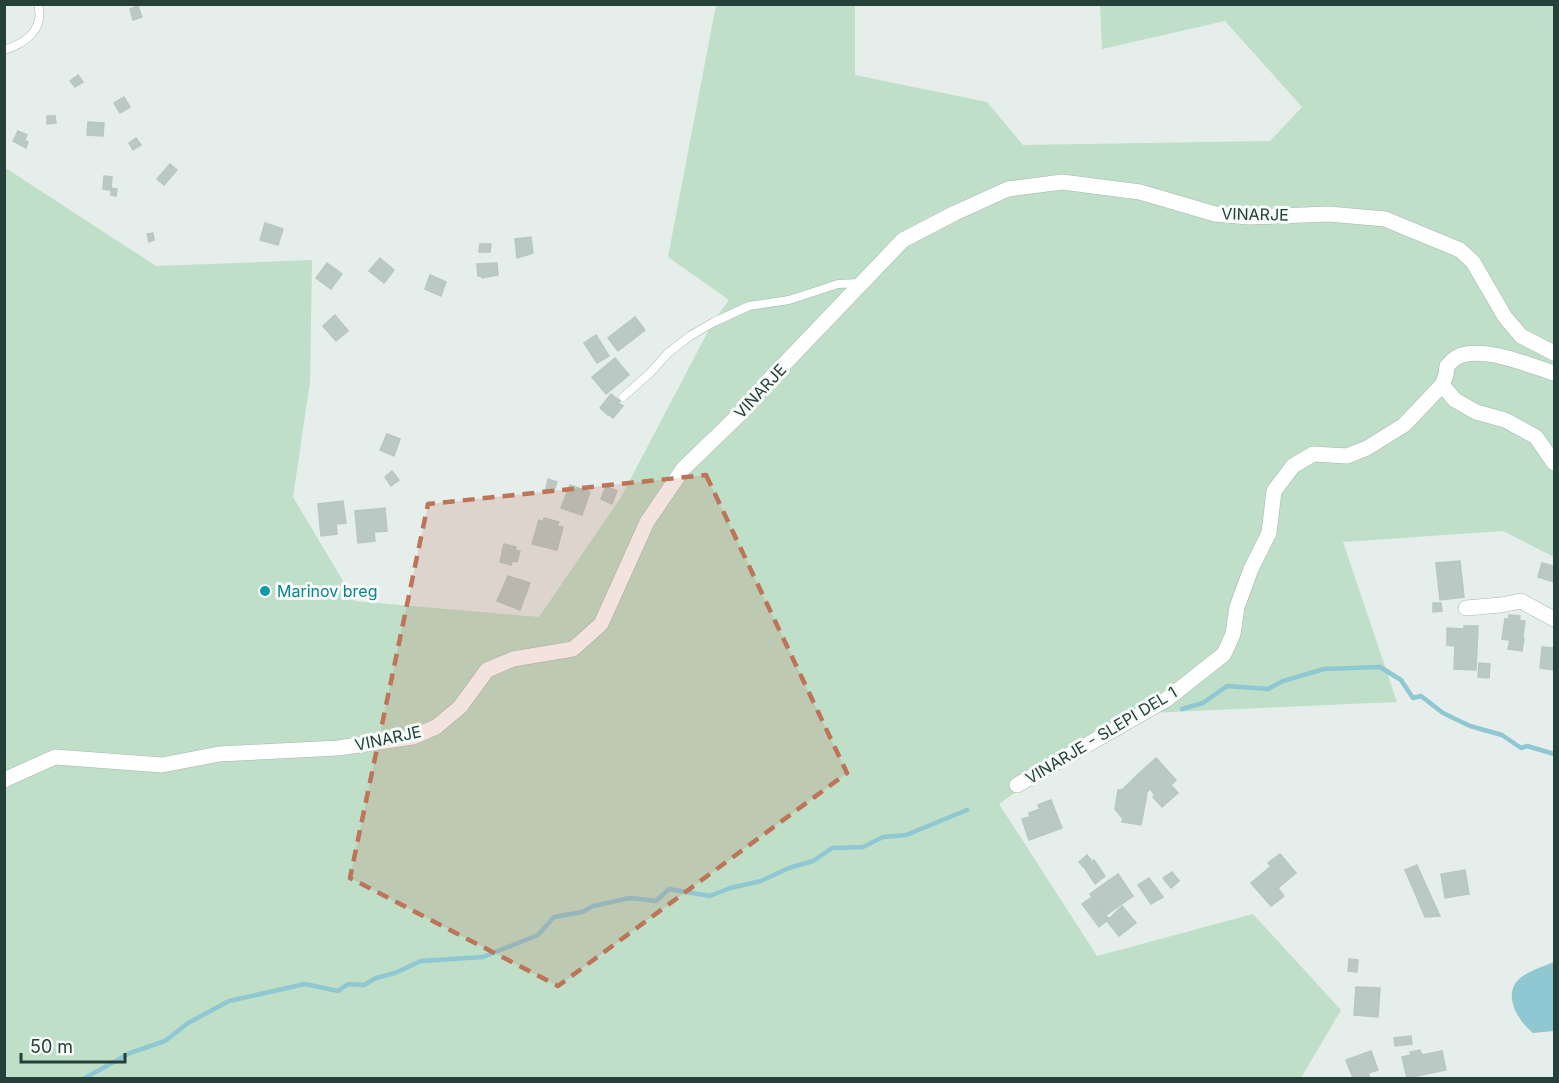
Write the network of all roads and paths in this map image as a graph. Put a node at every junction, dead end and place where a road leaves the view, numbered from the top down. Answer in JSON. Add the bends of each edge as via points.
{"nodes":[{"id":1,"x":38,"y":4,"type":"edge"},
{"id":2,"x":4,"y":50,"type":"edge"},
{"id":3,"x":860,"y":283,"type":"junction"},
{"id":4,"x":1554,"y":353,"type":"edge"},
{"id":5,"x":1554,"y":373,"type":"edge"},
{"id":6,"x":1442,"y":386,"type":"junction"},
{"id":7,"x":622,"y":397,"type":"dead end"},
{"id":8,"x":1554,"y":463,"type":"edge"},
{"id":9,"x":1466,"y":608,"type":"dead end"},
{"id":10,"x":1554,"y":619,"type":"edge"},
{"id":11,"x":4,"y":780,"type":"edge"},
{"id":12,"x":1017,"y":785,"type":"dead end"}],
"edges":[{"from":1,"to":2,"type":"lane","via":[[36,30],[27,40]]},
{"from":3,"to":4,"type":"street","name":"VINARJE","via":[[903,240],[955,213],[1008,189],[1062,182],[1140,192],[1215,214],[1329,214],[1385,219],[1460,250],[1473,262],[1505,317],[1521,336]]},
{"from":3,"to":7,"type":"lane","via":[[838,284],[789,300],[749,306],[714,322],[668,353]]},
{"from":3,"to":11,"type":"street","name":"VINARJE","via":[[746,408],[683,469],[647,522],[602,624],[573,650],[513,659],[487,670],[460,707],[436,727],[414,736],[338,748],[219,754],[162,765],[55,757]]},
{"from":5,"to":6,"type":"street","via":[[1495,356],[1466,354],[1454,358],[1447,366]]},
{"from":6,"to":8,"type":"street","via":[[1476,412],[1505,420],[1536,437]]},
{"from":6,"to":12,"type":"street","name":"VINARJE - SLEPI DEL 1","via":[[1404,425],[1367,448],[1347,456],[1313,454],[1293,466],[1274,491],[1269,533],[1244,588],[1224,654],[1167,699]]},
{"from":9,"to":10,"type":"street","via":[[1521,601]]}]}
